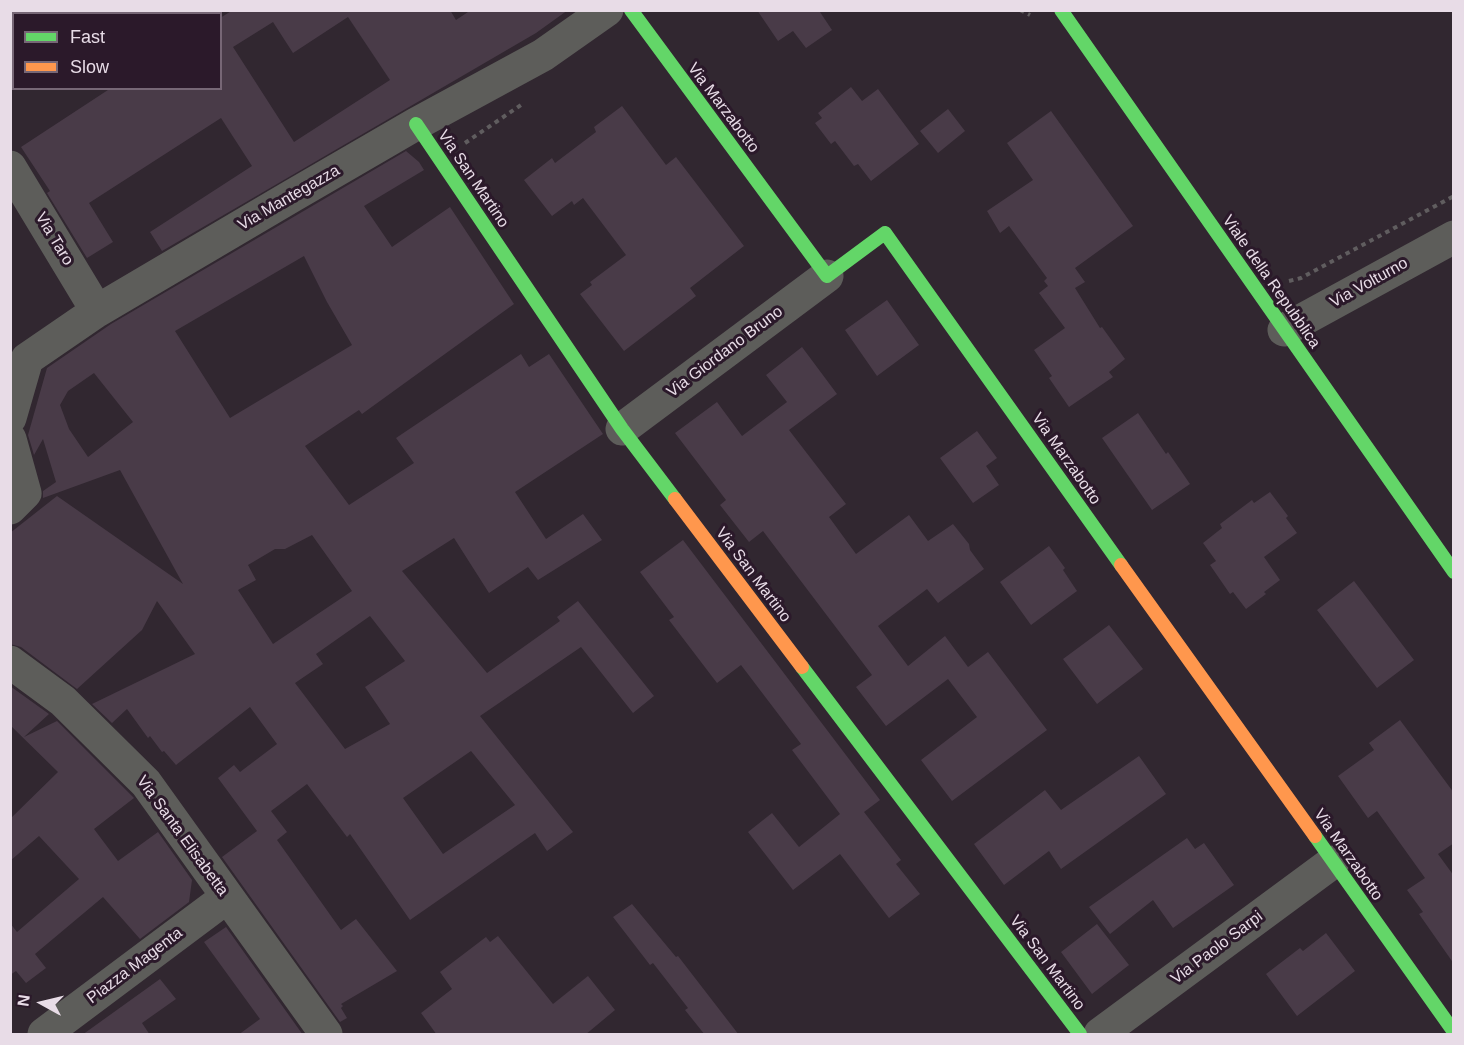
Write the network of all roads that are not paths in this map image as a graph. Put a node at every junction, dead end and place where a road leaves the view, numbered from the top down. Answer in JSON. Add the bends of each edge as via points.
{"nodes":[{"id":1,"x":607,"y":10,"type":"edge"},
{"id":2,"x":631,"y":10,"type":"edge"},
{"id":3,"x":1061,"y":10,"type":"edge"},
{"id":4,"x":416,"y":124,"type":"junction"},
{"id":5,"x":10,"y":167,"type":"edge"},
{"id":6,"x":1454,"y":237,"type":"edge"},
{"id":7,"x":827,"y":276,"type":"junction"},
{"id":8,"x":96,"y":311,"type":"junction"},
{"id":9,"x":1284,"y":330,"type":"junction"},
{"id":10,"x":13,"y":399,"type":"edge"},
{"id":11,"x":622,"y":429,"type":"junction"},
{"id":12,"x":10,"y":439,"type":"edge"},
{"id":13,"x":10,"y":508,"type":"edge"},
{"id":14,"x":1454,"y":572,"type":"edge"},
{"id":15,"x":10,"y":662,"type":"edge"},
{"id":16,"x":1333,"y":862,"type":"junction"},
{"id":17,"x":227,"y":897,"type":"junction"},
{"id":18,"x":1454,"y":1032,"type":"edge"},
{"id":19,"x":44,"y":1035,"type":"edge"},
{"id":20,"x":326,"y":1035,"type":"edge"},
{"id":21,"x":1080,"y":1035,"type":"edge"},
{"id":22,"x":1100,"y":1035,"type":"edge"}],
"edges":[{"from":1,"to":4,"type":"street","name":"Via Mantegazza","via":[[543,55]]},
{"from":2,"to":7,"type":"street","name":"Via Marzabotto"},
{"from":3,"to":9,"type":"street","name":"Viale della Repubblica"},
{"from":4,"to":8,"type":"street","name":"Via Mantegazza"},
{"from":4,"to":11,"type":"street","name":"Via San Martino"},
{"from":5,"to":8,"type":"street","name":"Via Taro"},
{"from":6,"to":9,"type":"street","name":"Via Volturno"},
{"from":7,"to":11,"type":"street","name":"Via Giordano Bruno"},
{"from":7,"to":16,"type":"street","name":"Via Marzabotto","via":[[885,233]]},
{"from":8,"to":10,"type":"street","name":"Via Mantegazza","via":[[27,358]]},
{"from":9,"to":14,"type":"street","name":"Viale della Repubblica"},
{"from":11,"to":21,"type":"street","name":"Via San Martino"},
{"from":12,"to":13,"type":"street","via":[[25,494]]},
{"from":15,"to":17,"type":"street","name":"Via Santa Elisabetta","via":[[63,701],[146,783]]},
{"from":16,"to":18,"type":"street","name":"Via Marzabotto"},
{"from":16,"to":22,"type":"street","name":"Via Paolo Sarpi"},
{"from":17,"to":19,"type":"street","name":"Piazza Magenta"},
{"from":17,"to":20,"type":"street","name":"Via Santa Elisabetta"}]}
